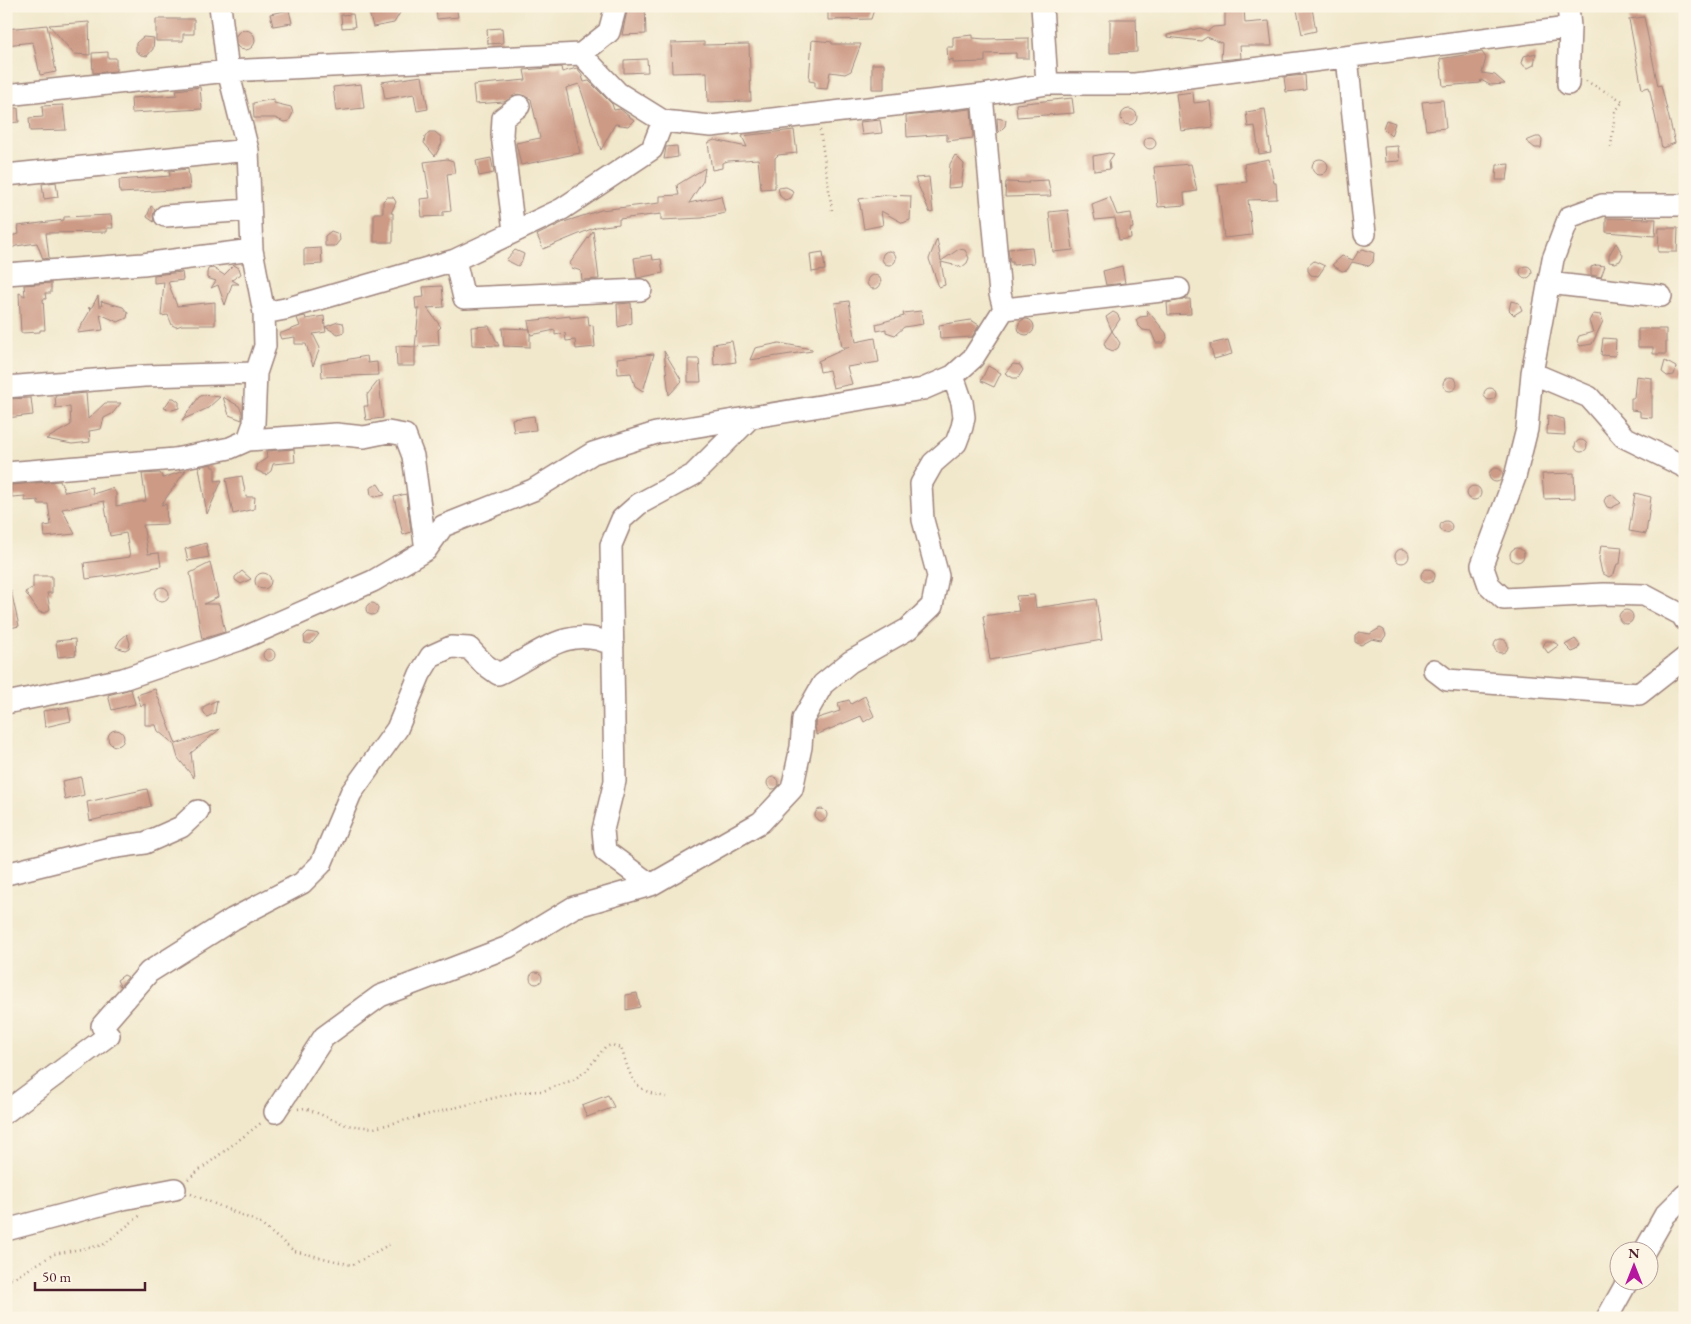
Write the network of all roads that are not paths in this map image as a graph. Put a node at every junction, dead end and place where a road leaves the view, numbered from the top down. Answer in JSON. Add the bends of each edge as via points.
{"nodes":[{"id":1,"x":220,"y":6,"type":"edge"},
{"id":2,"x":616,"y":6,"type":"edge"},
{"id":3,"x":1042,"y":6,"type":"edge"},
{"id":4,"x":1569,"y":17,"type":"edge"},
{"id":5,"x":581,"y":54,"type":"junction"},
{"id":6,"x":1347,"y":57,"type":"junction"},
{"id":7,"x":228,"y":71,"type":"junction"},
{"id":8,"x":1568,"y":77,"type":"road end"},
{"id":9,"x":1048,"y":84,"type":"junction"},
{"id":10,"x":6,"y":95,"type":"edge"},
{"id":11,"x":982,"y":95,"type":"junction"},
{"id":12,"x":518,"y":106,"type":"dead end"},
{"id":13,"x":663,"y":121,"type":"junction"},
{"id":14,"x":248,"y":150,"type":"junction"},
{"id":15,"x":6,"y":175,"type":"edge"},
{"id":16,"x":1685,"y":205,"type":"edge"},
{"id":17,"x":250,"y":210,"type":"junction"},
{"id":18,"x":165,"y":216,"type":"dead end"},
{"id":19,"x":514,"y":231,"type":"junction"},
{"id":20,"x":1365,"y":234,"type":"dead end"},
{"id":21,"x":252,"y":250,"type":"junction"},
{"id":22,"x":455,"y":260,"type":"junction"},
{"id":23,"x":6,"y":274,"type":"edge"},
{"id":24,"x":1548,"y":283,"type":"junction"},
{"id":25,"x":1179,"y":289,"type":"dead end"},
{"id":26,"x":641,"y":290,"type":"dead end"},
{"id":27,"x":1661,"y":296,"type":"dead end"},
{"id":28,"x":1004,"y":309,"type":"junction"},
{"id":29,"x":264,"y":313,"type":"junction"},
{"id":30,"x":256,"y":374,"type":"junction"},
{"id":31,"x":1532,"y":374,"type":"junction"},
{"id":32,"x":953,"y":376,"type":"junction"},
{"id":33,"x":6,"y":387,"type":"edge"},
{"id":34,"x":749,"y":419,"type":"junction"},
{"id":35,"x":248,"y":440,"type":"junction"},
{"id":36,"x":1685,"y":467,"type":"edge"},
{"id":37,"x":6,"y":473,"type":"edge"},
{"id":38,"x":426,"y":550,"type":"junction"},
{"id":39,"x":1685,"y":620,"type":"edge"},
{"id":40,"x":613,"y":645,"type":"junction"},
{"id":41,"x":1685,"y":658,"type":"edge"},
{"id":42,"x":1434,"y":670,"type":"dead end"},
{"id":43,"x":6,"y":703,"type":"edge"},
{"id":44,"x":198,"y":811,"type":"dead end"},
{"id":45,"x":6,"y":874,"type":"edge"},
{"id":46,"x":650,"y":885,"type":"junction"},
{"id":47,"x":6,"y":1112,"type":"edge"},
{"id":48,"x":276,"y":1112,"type":"road end"},
{"id":49,"x":175,"y":1189,"type":"road end"},
{"id":50,"x":1685,"y":1195,"type":"edge"},
{"id":51,"x":6,"y":1230,"type":"edge"},
{"id":52,"x":1650,"y":1242,"type":"edge"},
{"id":53,"x":1621,"y":1292,"type":"edge"},
{"id":54,"x":1607,"y":1318,"type":"edge"}],
"edges":[{"from":1,"to":7,"type":"street"},
{"from":2,"to":5,"type":"street","via":[[609,32]]},
{"from":3,"to":9,"type":"street"},
{"from":4,"to":6,"type":"street"},
{"from":4,"to":8,"type":"street"},
{"from":5,"to":7,"type":"street"},
{"from":5,"to":13,"type":"street","via":[[618,93]]},
{"from":6,"to":9,"type":"street","via":[[1135,84]]},
{"from":6,"to":20,"type":"street"},
{"from":7,"to":10,"type":"street"},
{"from":7,"to":14,"type":"street"},
{"from":9,"to":11,"type":"street"},
{"from":11,"to":13,"type":"street","via":[[711,126]]},
{"from":11,"to":28,"type":"street"},
{"from":12,"to":19,"type":"street","via":[[502,118]]},
{"from":13,"to":19,"type":"street","via":[[652,149],[562,208]]},
{"from":14,"to":15,"type":"street"},
{"from":14,"to":17,"type":"street"},
{"from":16,"to":24,"type":"street","via":[[1602,205],[1569,217],[1552,259]]},
{"from":17,"to":18,"type":"street"},
{"from":17,"to":21,"type":"street"},
{"from":19,"to":22,"type":"street"},
{"from":21,"to":23,"type":"street","via":[[142,264]]},
{"from":21,"to":29,"type":"street"},
{"from":22,"to":26,"type":"street","via":[[464,298]]},
{"from":22,"to":29,"type":"street"},
{"from":24,"to":27,"type":"street"},
{"from":24,"to":31,"type":"street"},
{"from":25,"to":28,"type":"street"},
{"from":28,"to":32,"type":"street","via":[[973,358]]},
{"from":29,"to":30,"type":"street","via":[[266,346]]},
{"from":30,"to":33,"type":"street","via":[[144,376]]},
{"from":30,"to":35,"type":"street","via":[[254,424]]},
{"from":31,"to":36,"type":"street","via":[[1589,397],[1624,437]]},
{"from":31,"to":39,"type":"street","via":[[1527,429],[1515,476],[1482,565],[1489,586],[1504,599],[1644,595],[1682,615]]},
{"from":32,"to":34,"type":"street","via":[[923,389]]},
{"from":32,"to":46,"type":"street","via":[[962,402],[962,427],[956,443],[933,463],[922,484],[923,520],[938,576],[932,606],[908,629],[850,662],[823,684],[803,720],[802,747],[792,789],[762,822]]},
{"from":34,"to":38,"type":"street","via":[[656,433],[593,453],[533,490],[443,526]]},
{"from":34,"to":40,"type":"street","via":[[693,475],[638,504],[622,519],[611,544]]},
{"from":35,"to":37,"type":"street","via":[[230,448],[175,458]]},
{"from":35,"to":38,"type":"street","via":[[336,434],[364,437],[388,432],[405,435],[413,456]]},
{"from":38,"to":43,"type":"street","via":[[373,581],[239,640],[123,678]]},
{"from":40,"to":46,"type":"street","via":[[615,781],[603,830],[605,851]]},
{"from":40,"to":47,"type":"street","via":[[577,637],[548,645],[498,674],[469,648],[451,647],[431,656],[397,729],[351,793],[321,864],[302,883],[233,919],[149,972],[105,1030]]},
{"from":41,"to":42,"type":"street","via":[[1639,694],[1447,680]]},
{"from":44,"to":45,"type":"street","via":[[181,827],[145,843],[110,848]]},
{"from":46,"to":48,"type":"street","via":[[574,907],[508,947],[380,996],[324,1036]]},
{"from":49,"to":51,"type":"street","via":[[123,1199]]},
{"from":50,"to":52,"type":"street","via":[[1665,1215]]},
{"from":53,"to":54,"type":"street"}]}
